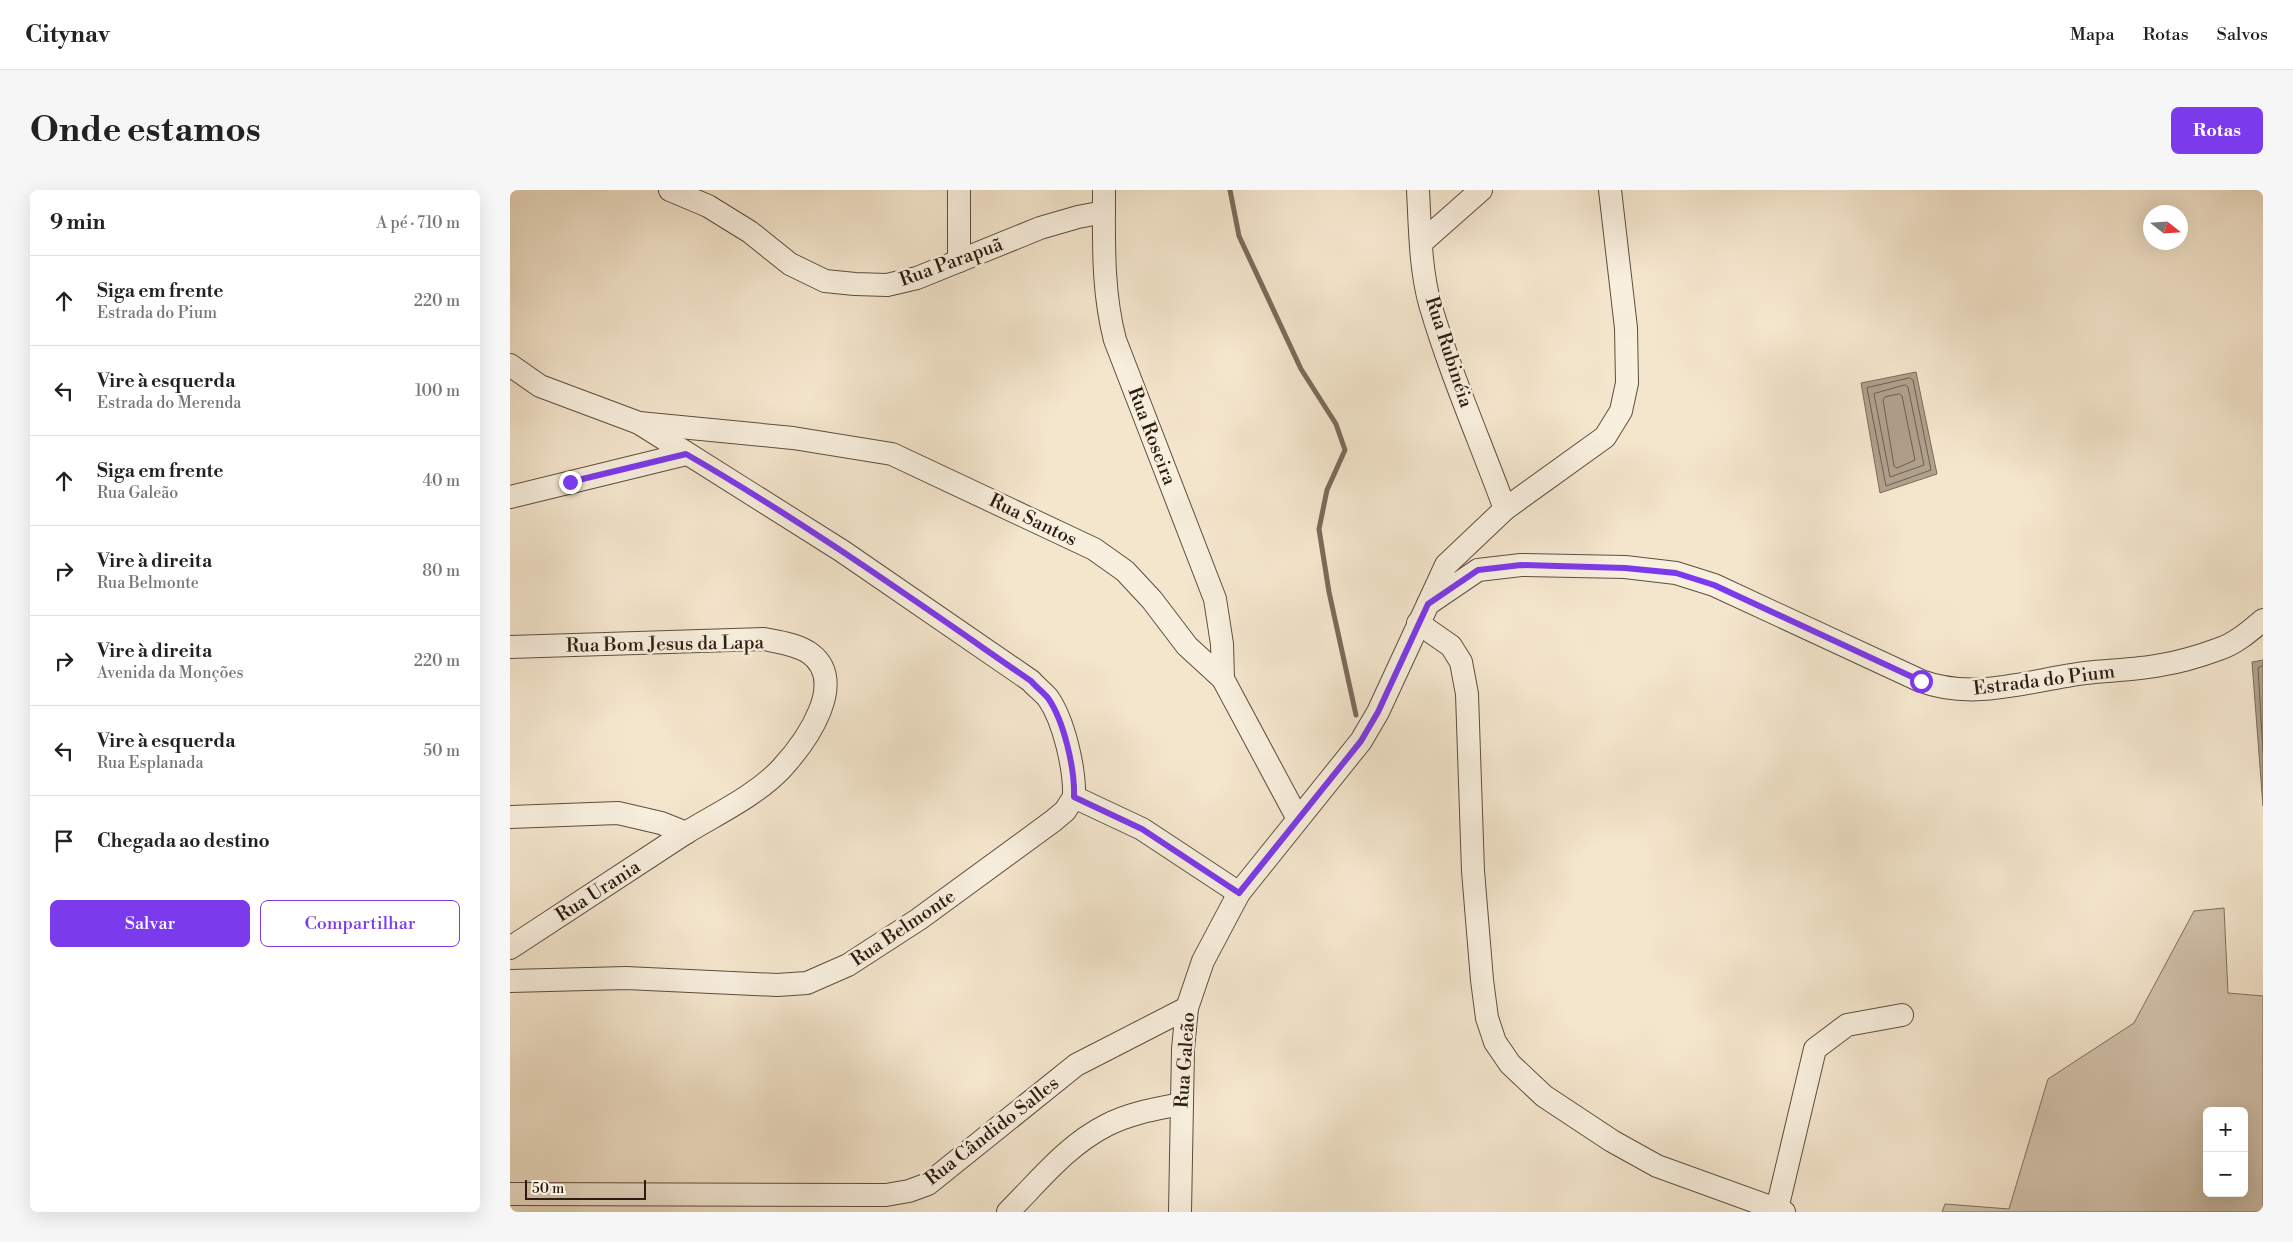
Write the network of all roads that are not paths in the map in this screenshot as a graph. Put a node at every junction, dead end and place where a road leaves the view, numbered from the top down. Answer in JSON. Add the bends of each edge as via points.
{"nodes":[{"id":1,"x":670,"y":190,"type":"edge"},
{"id":2,"x":959,"y":190,"type":"edge"},
{"id":3,"x":1418,"y":190,"type":"edge"},
{"id":4,"x":1481,"y":190,"type":"edge"},
{"id":5,"x":1610,"y":190,"type":"edge"},
{"id":6,"x":1104,"y":201,"type":"edge"},
{"id":7,"x":1421,"y":243,"type":"junction"},
{"id":8,"x":959,"y":261,"type":"junction"},
{"id":9,"x":510,"y":365,"type":"edge"},
{"id":10,"x":639,"y":423,"type":"junction"},
{"id":11,"x":686,"y":454,"type":"junction"},
{"id":12,"x":510,"y":497,"type":"edge"},
{"id":13,"x":1505,"y":509,"type":"junction"},
{"id":14,"x":1461,"y":550,"type":"junction"},
{"id":15,"x":1478,"y":570,"type":"junction"},
{"id":16,"x":1423,"y":613,"type":"junction"},
{"id":17,"x":2263,"y":620,"type":"edge"},
{"id":18,"x":510,"y":647,"type":"edge"},
{"id":19,"x":1223,"y":679,"type":"junction"},
{"id":20,"x":1074,"y":797,"type":"junction"},
{"id":21,"x":510,"y":816,"type":"edge"},
{"id":22,"x":1298,"y":819,"type":"junction"},
{"id":23,"x":686,"y":833,"type":"junction"},
{"id":24,"x":1239,"y":893,"type":"junction"},
{"id":25,"x":510,"y":948,"type":"edge"},
{"id":26,"x":510,"y":981,"type":"edge"},
{"id":27,"x":1187,"y":1008,"type":"junction"},
{"id":28,"x":1902,"y":1015,"type":"dead end"},
{"id":29,"x":1181,"y":1104,"type":"junction"},
{"id":30,"x":510,"y":1194,"type":"edge"},
{"id":31,"x":1780,"y":1211,"type":"edge"},
{"id":32,"x":1008,"y":1212,"type":"edge"},
{"id":33,"x":1180,"y":1212,"type":"edge"}],
"edges":[{"from":1,"to":8,"type":"street","name":"Rua Parapuã","via":[[708,206],[750,232],[790,264],[825,281],[886,285],[917,278]]},
{"from":2,"to":8,"type":"street"},
{"from":3,"to":7,"type":"street","name":"Rua Rubinéia"},
{"from":4,"to":7,"type":"street"},
{"from":5,"to":13,"type":"street","name":"Rua Galeão","via":[[1626,328],[1626,383],[1621,411],[1605,437]]},
{"from":6,"to":8,"type":"street","name":"Rua Parapuã","via":[[1078,216]]},
{"from":6,"to":19,"type":"street","name":"Rua Roseira","via":[[1103,270],[1107,309],[1215,599]]},
{"from":7,"to":13,"type":"street","name":"Rua Rubinéia","via":[[1430,302]]},
{"from":9,"to":10,"type":"street","via":[[540,386]]},
{"from":10,"to":11,"type":"street"},
{"from":10,"to":19,"type":"street","name":"Rua Santos","via":[[793,438],[892,454],[1094,549],[1125,571],[1187,646]]},
{"from":11,"to":12,"type":"street"},
{"from":11,"to":20,"type":"street","via":[[842,551],[1031,681],[1057,715],[1072,765]]},
{"from":13,"to":14,"type":"street","name":"Rua Galeão"},
{"from":14,"to":15,"type":"street","via":[[1467,562]]},
{"from":14,"to":16,"type":"street","name":"Rua Galeão","via":[[1446,565]]},
{"from":15,"to":16,"type":"street","name":"Estrada do Pium"},
{"from":15,"to":17,"type":"street","name":"Estrada do Pium","via":[[1521,565],[1676,573],[1714,585],[1921,681],[1960,690],[1990,689],[2084,673],[2160,666],[2221,649]]},
{"from":16,"to":22,"type":"street","name":"Rua Galeão","via":[[1378,712],[1361,741]]},
{"from":16,"to":31,"type":"street","via":[[1451,646],[1463,670],[1467,694],[1473,871],[1482,980],[1487,1018],[1495,1042],[1510,1064],[1544,1096],[1612,1141],[1657,1166]]},
{"from":18,"to":23,"type":"street","name":"Rua Bom Jesus da Lapa","via":[[764,640],[797,646],[814,658],[826,677],[826,692],[822,709],[806,735],[781,769],[744,798]]},
{"from":19,"to":22,"type":"street","name":"Rua Santos"},
{"from":20,"to":24,"type":"street","via":[[1142,829]]},
{"from":20,"to":26,"type":"street","name":"Rua Belmonte","via":[[1053,821],[919,919],[848,965],[807,983],[776,985],[626,978]]},
{"from":21,"to":23,"type":"street","via":[[618,813]]},
{"from":22,"to":24,"type":"street","name":"Rua Galeão"},
{"from":23,"to":25,"type":"street","name":"Rua Urania"},
{"from":24,"to":27,"type":"street","name":"Rua Galeão","via":[[1203,961]]},
{"from":27,"to":29,"type":"street","name":"Rua Galeão"},
{"from":27,"to":30,"type":"street","name":"Rua Cândido Salles","via":[[1076,1065],[935,1179],[909,1191],[886,1195]]},
{"from":28,"to":31,"type":"street","via":[[1847,1025],[1816,1049]]},
{"from":29,"to":32,"type":"street","via":[[1132,1115],[1107,1125],[1054,1164]]},
{"from":29,"to":33,"type":"street","name":"Rua Galeão"}]}
